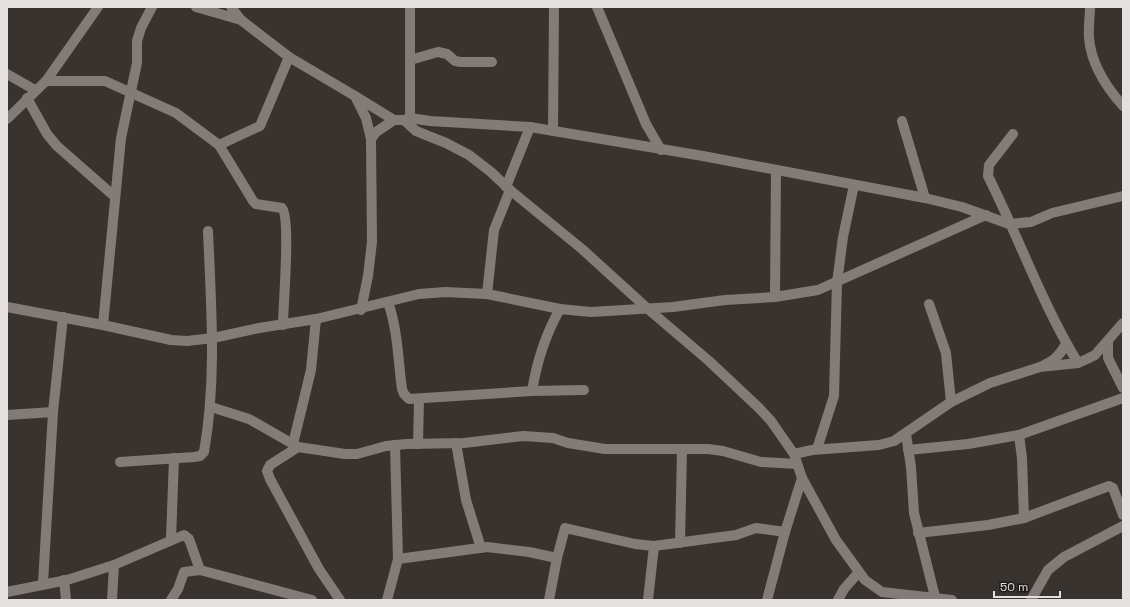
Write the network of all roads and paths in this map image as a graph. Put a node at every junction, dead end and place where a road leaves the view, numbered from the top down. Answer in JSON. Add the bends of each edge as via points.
{"nodes":[{"id":1,"x":98,"y":7,"type":"edge"},
{"id":2,"x":152,"y":7,"type":"edge"},
{"id":3,"x":196,"y":7,"type":"edge"},
{"id":4,"x":231,"y":7,"type":"edge"},
{"id":5,"x":410,"y":7,"type":"edge"},
{"id":6,"x":554,"y":7,"type":"edge"},
{"id":7,"x":597,"y":7,"type":"edge"},
{"id":8,"x":1090,"y":7,"type":"edge"},
{"id":9,"x":241,"y":20,"type":"junction"},
{"id":10,"x":288,"y":57,"type":"junction"},
{"id":11,"x":410,"y":60,"type":"junction"},
{"id":12,"x":492,"y":62,"type":"dead end"},
{"id":13,"x":7,"y":74,"type":"edge"},
{"id":14,"x":46,"y":81,"type":"junction"},
{"id":15,"x":35,"y":90,"type":"junction"},
{"id":16,"x":130,"y":93,"type":"junction"},
{"id":17,"x":355,"y":96,"type":"junction"},
{"id":18,"x":27,"y":98,"type":"junction"},
{"id":19,"x":1123,"y":106,"type":"edge"},
{"id":20,"x":7,"y":119,"type":"edge"},
{"id":21,"x":402,"y":119,"type":"junction"},
{"id":22,"x":902,"y":121,"type":"dead end"},
{"id":23,"x":530,"y":127,"type":"junction"},
{"id":24,"x":553,"y":131,"type":"junction"},
{"id":25,"x":1013,"y":134,"type":"dead end"},
{"id":26,"x":371,"y":139,"type":"junction"},
{"id":27,"x":219,"y":145,"type":"junction"},
{"id":28,"x":661,"y":150,"type":"junction"},
{"id":29,"x":776,"y":170,"type":"junction"},
{"id":30,"x":854,"y":184,"type":"junction"},
{"id":31,"x":508,"y":188,"type":"junction"},
{"id":32,"x":114,"y":196,"type":"junction"},
{"id":33,"x":1123,"y":196,"type":"edge"},
{"id":34,"x":925,"y":198,"type":"junction"},
{"id":35,"x":986,"y":215,"type":"junction"},
{"id":36,"x":1009,"y":224,"type":"junction"},
{"id":37,"x":208,"y":231,"type":"dead end"},
{"id":38,"x":837,"y":283,"type":"junction"},
{"id":39,"x":487,"y":294,"type":"junction"},
{"id":40,"x":775,"y":297,"type":"junction"},
{"id":41,"x":388,"y":302,"type":"junction"},
{"id":42,"x":930,"y":304,"type":"dead end"},
{"id":43,"x":7,"y":307,"type":"edge"},
{"id":44,"x":560,"y":308,"type":"junction"},
{"id":45,"x":648,"y":309,"type":"junction"},
{"id":46,"x":361,"y":310,"type":"junction"},
{"id":47,"x":63,"y":317,"type":"junction"},
{"id":48,"x":316,"y":319,"type":"junction"},
{"id":49,"x":1123,"y":323,"type":"edge"},
{"id":50,"x":103,"y":325,"type":"junction"},
{"id":51,"x":283,"y":326,"type":"junction"},
{"id":52,"x":213,"y":338,"type":"junction"},
{"id":53,"x":1108,"y":342,"type":"junction"},
{"id":54,"x":1066,"y":344,"type":"junction"},
{"id":55,"x":1095,"y":355,"type":"junction"},
{"id":56,"x":1108,"y":358,"type":"junction"},
{"id":57,"x":1078,"y":363,"type":"junction"},
{"id":58,"x":1040,"y":367,"type":"junction"},
{"id":59,"x":1122,"y":384,"type":"edge"},
{"id":60,"x":584,"y":390,"type":"dead end"},
{"id":61,"x":532,"y":391,"type":"junction"},
{"id":62,"x":1123,"y":398,"type":"edge"},
{"id":63,"x":418,"y":400,"type":"junction"},
{"id":64,"x":951,"y":402,"type":"junction"},
{"id":65,"x":211,"y":407,"type":"junction"},
{"id":66,"x":53,"y":412,"type":"junction"},
{"id":67,"x":7,"y":415,"type":"edge"},
{"id":68,"x":906,"y":434,"type":"junction"},
{"id":69,"x":1019,"y":435,"type":"junction"},
{"id":70,"x":456,"y":443,"type":"junction"},
{"id":71,"x":418,"y":444,"type":"junction"},
{"id":72,"x":295,"y":445,"type":"junction"},
{"id":73,"x":395,"y":445,"type":"junction"},
{"id":74,"x":817,"y":449,"type":"junction"},
{"id":75,"x":682,"y":450,"type":"junction"},
{"id":76,"x":908,"y":450,"type":"junction"},
{"id":77,"x":794,"y":454,"type":"junction"},
{"id":78,"x":174,"y":458,"type":"junction"},
{"id":79,"x":120,"y":462,"type":"dead end"},
{"id":80,"x":797,"y":464,"type":"junction"},
{"id":81,"x":802,"y":478,"type":"junction"},
{"id":82,"x":1123,"y":515,"type":"edge"},
{"id":83,"x":1024,"y":518,"type":"junction"},
{"id":84,"x":1123,"y":526,"type":"edge"},
{"id":85,"x":785,"y":532,"type":"junction"},
{"id":86,"x":918,"y":534,"type":"junction"},
{"id":87,"x":171,"y":539,"type":"junction"},
{"id":88,"x":680,"y":543,"type":"junction"},
{"id":89,"x":654,"y":546,"type":"junction"},
{"id":90,"x":481,"y":548,"type":"junction"},
{"id":91,"x":557,"y":558,"type":"junction"},
{"id":92,"x":398,"y":559,"type":"junction"},
{"id":93,"x":114,"y":565,"type":"junction"},
{"id":94,"x":200,"y":570,"type":"junction"},
{"id":95,"x":858,"y":573,"type":"junction"},
{"id":96,"x":64,"y":580,"type":"junction"},
{"id":97,"x":43,"y":583,"type":"junction"},
{"id":98,"x":7,"y":592,"type":"edge"},
{"id":99,"x":935,"y":597,"type":"junction"},
{"id":100,"x":66,"y":600,"type":"edge"},
{"id":101,"x":112,"y":600,"type":"edge"},
{"id":102,"x":171,"y":600,"type":"edge"},
{"id":103,"x":312,"y":600,"type":"edge"},
{"id":104,"x":340,"y":600,"type":"edge"},
{"id":105,"x":387,"y":600,"type":"edge"},
{"id":106,"x":549,"y":600,"type":"edge"},
{"id":107,"x":648,"y":600,"type":"edge"},
{"id":108,"x":768,"y":600,"type":"edge"},
{"id":109,"x":838,"y":600,"type":"edge"},
{"id":110,"x":952,"y":600,"type":"edge"},
{"id":111,"x":1031,"y":600,"type":"edge"}],
"edges":[{"from":1,"to":14,"type":"street"},
{"from":2,"to":16,"type":"street","via":[[140,28],[137,63]]},
{"from":3,"to":9,"type":"street"},
{"from":4,"to":9,"type":"street"},
{"from":5,"to":11,"type":"street"},
{"from":6,"to":24,"type":"street"},
{"from":7,"to":28,"type":"street","via":[[646,124]]},
{"from":8,"to":19,"type":"street","via":[[1089,38],[1094,55],[1108,88]]},
{"from":9,"to":10,"type":"street"},
{"from":10,"to":17,"type":"street"},
{"from":10,"to":27,"type":"street","via":[[260,126]]},
{"from":11,"to":12,"type":"street","via":[[438,52],[447,54],[455,61]]},
{"from":11,"to":21,"type":"street"},
{"from":13,"to":15,"type":"street"},
{"from":14,"to":15,"type":"street"},
{"from":14,"to":16,"type":"street","via":[[105,81]]},
{"from":15,"to":18,"type":"street"},
{"from":16,"to":27,"type":"street","via":[[176,113]]},
{"from":16,"to":32,"type":"street"},
{"from":17,"to":21,"type":"street"},
{"from":17,"to":26,"type":"street","via":[[366,118]]},
{"from":18,"to":20,"type":"street"},
{"from":18,"to":32,"type":"street","via":[[47,134],[57,146]]},
{"from":21,"to":23,"type":"street"},
{"from":21,"to":26,"type":"street","via":[[376,132]]},
{"from":21,"to":31,"type":"street","via":[[416,131],[469,156]]},
{"from":22,"to":34,"type":"street"},
{"from":23,"to":24,"type":"street"},
{"from":23,"to":31,"type":"street"},
{"from":24,"to":28,"type":"street"},
{"from":25,"to":36,"type":"street","via":[[989,164],[988,176]]},
{"from":26,"to":46,"type":"street","via":[[372,242]]},
{"from":27,"to":51,"type":"street","via":[[253,201],[256,204],[282,208],[284,211],[286,245]]},
{"from":28,"to":29,"type":"street"},
{"from":29,"to":30,"type":"street"},
{"from":29,"to":40,"type":"street"},
{"from":30,"to":34,"type":"street"},
{"from":30,"to":38,"type":"street"},
{"from":31,"to":39,"type":"street","via":[[494,230]]},
{"from":31,"to":45,"type":"street"},
{"from":32,"to":50,"type":"street"},
{"from":33,"to":36,"type":"street","via":[[1052,213],[1031,222]]},
{"from":34,"to":35,"type":"street"},
{"from":35,"to":36,"type":"street"},
{"from":35,"to":38,"type":"street"},
{"from":36,"to":54,"type":"street"},
{"from":37,"to":52,"type":"street"},
{"from":38,"to":40,"type":"street","via":[[818,290]]},
{"from":38,"to":74,"type":"street","via":[[834,396]]},
{"from":39,"to":41,"type":"street","via":[[419,294]]},
{"from":39,"to":44,"type":"street"},
{"from":40,"to":45,"type":"street"},
{"from":41,"to":46,"type":"street"},
{"from":41,"to":63,"type":"street","via":[[398,342],[402,389],[409,399]]},
{"from":42,"to":64,"type":"street","via":[[946,353]]},
{"from":43,"to":47,"type":"street"},
{"from":44,"to":45,"type":"street","via":[[591,312]]},
{"from":44,"to":61,"type":"street","via":[[541,349]]},
{"from":45,"to":77,"type":"street","via":[[759,408]]},
{"from":46,"to":48,"type":"street"},
{"from":47,"to":50,"type":"street"},
{"from":47,"to":66,"type":"street"},
{"from":48,"to":51,"type":"street"},
{"from":48,"to":72,"type":"street","via":[[311,370]]},
{"from":49,"to":53,"type":"street"},
{"from":50,"to":52,"type":"street","via":[[171,340]]},
{"from":51,"to":52,"type":"street","via":[[259,328]]},
{"from":52,"to":65,"type":"street"},
{"from":53,"to":55,"type":"street"},
{"from":53,"to":56,"type":"street"},
{"from":54,"to":57,"type":"street"},
{"from":54,"to":58,"type":"street","via":[[1061,354]]},
{"from":55,"to":56,"type":"street"},
{"from":55,"to":57,"type":"street"},
{"from":56,"to":59,"type":"street"},
{"from":57,"to":58,"type":"street"},
{"from":58,"to":64,"type":"street","via":[[990,383]]},
{"from":60,"to":61,"type":"street"},
{"from":61,"to":63,"type":"street"},
{"from":62,"to":69,"type":"street"},
{"from":63,"to":71,"type":"street"},
{"from":64,"to":68,"type":"street"},
{"from":65,"to":72,"type":"street","via":[[250,419]]},
{"from":65,"to":78,"type":"street","via":[[204,452],[200,456]]},
{"from":66,"to":67,"type":"street"},
{"from":66,"to":97,"type":"street"},
{"from":68,"to":74,"type":"street","via":[[879,445]]},
{"from":68,"to":76,"type":"street"},
{"from":69,"to":76,"type":"street","via":[[968,444]]},
{"from":69,"to":83,"type":"street"},
{"from":70,"to":71,"type":"street"},
{"from":70,"to":75,"type":"street","via":[[538,436],[568,444],[605,449]]},
{"from":70,"to":90,"type":"street","via":[[466,500]]},
{"from":71,"to":73,"type":"street"},
{"from":72,"to":73,"type":"street","via":[[351,454]]},
{"from":72,"to":104,"type":"street","via":[[270,465],[267,471],[319,568]]},
{"from":73,"to":92,"type":"street"},
{"from":74,"to":77,"type":"street"},
{"from":75,"to":80,"type":"street","via":[[723,451],[761,462]]},
{"from":75,"to":88,"type":"street"},
{"from":76,"to":86,"type":"street"},
{"from":77,"to":80,"type":"street"},
{"from":78,"to":79,"type":"street"},
{"from":78,"to":87,"type":"street"},
{"from":80,"to":81,"type":"street"},
{"from":81,"to":85,"type":"street"},
{"from":81,"to":95,"type":"street","via":[[836,540]]},
{"from":82,"to":83,"type":"street","via":[[1113,488],[1109,486]]},
{"from":83,"to":86,"type":"street"},
{"from":84,"to":111,"type":"street","via":[[1064,557],[1048,570]]},
{"from":85,"to":88,"type":"street","via":[[756,528],[736,535]]},
{"from":85,"to":108,"type":"street"},
{"from":86,"to":99,"type":"street"},
{"from":87,"to":93,"type":"street"},
{"from":87,"to":94,"type":"street","via":[[187,536]]},
{"from":88,"to":89,"type":"street"},
{"from":89,"to":91,"type":"street","via":[[635,544],[568,527],[563,530]]},
{"from":89,"to":107,"type":"street"},
{"from":90,"to":91,"type":"street","via":[[529,552]]},
{"from":90,"to":92,"type":"street"},
{"from":91,"to":106,"type":"street"},
{"from":92,"to":105,"type":"street"},
{"from":93,"to":96,"type":"street"},
{"from":93,"to":101,"type":"street"},
{"from":94,"to":102,"type":"street","via":[[184,572]]},
{"from":94,"to":103,"type":"street"},
{"from":95,"to":99,"type":"street","via":[[882,592]]},
{"from":95,"to":109,"type":"street"},
{"from":96,"to":97,"type":"street"},
{"from":96,"to":100,"type":"street"},
{"from":97,"to":98,"type":"street"},
{"from":99,"to":110,"type":"street"}]}
